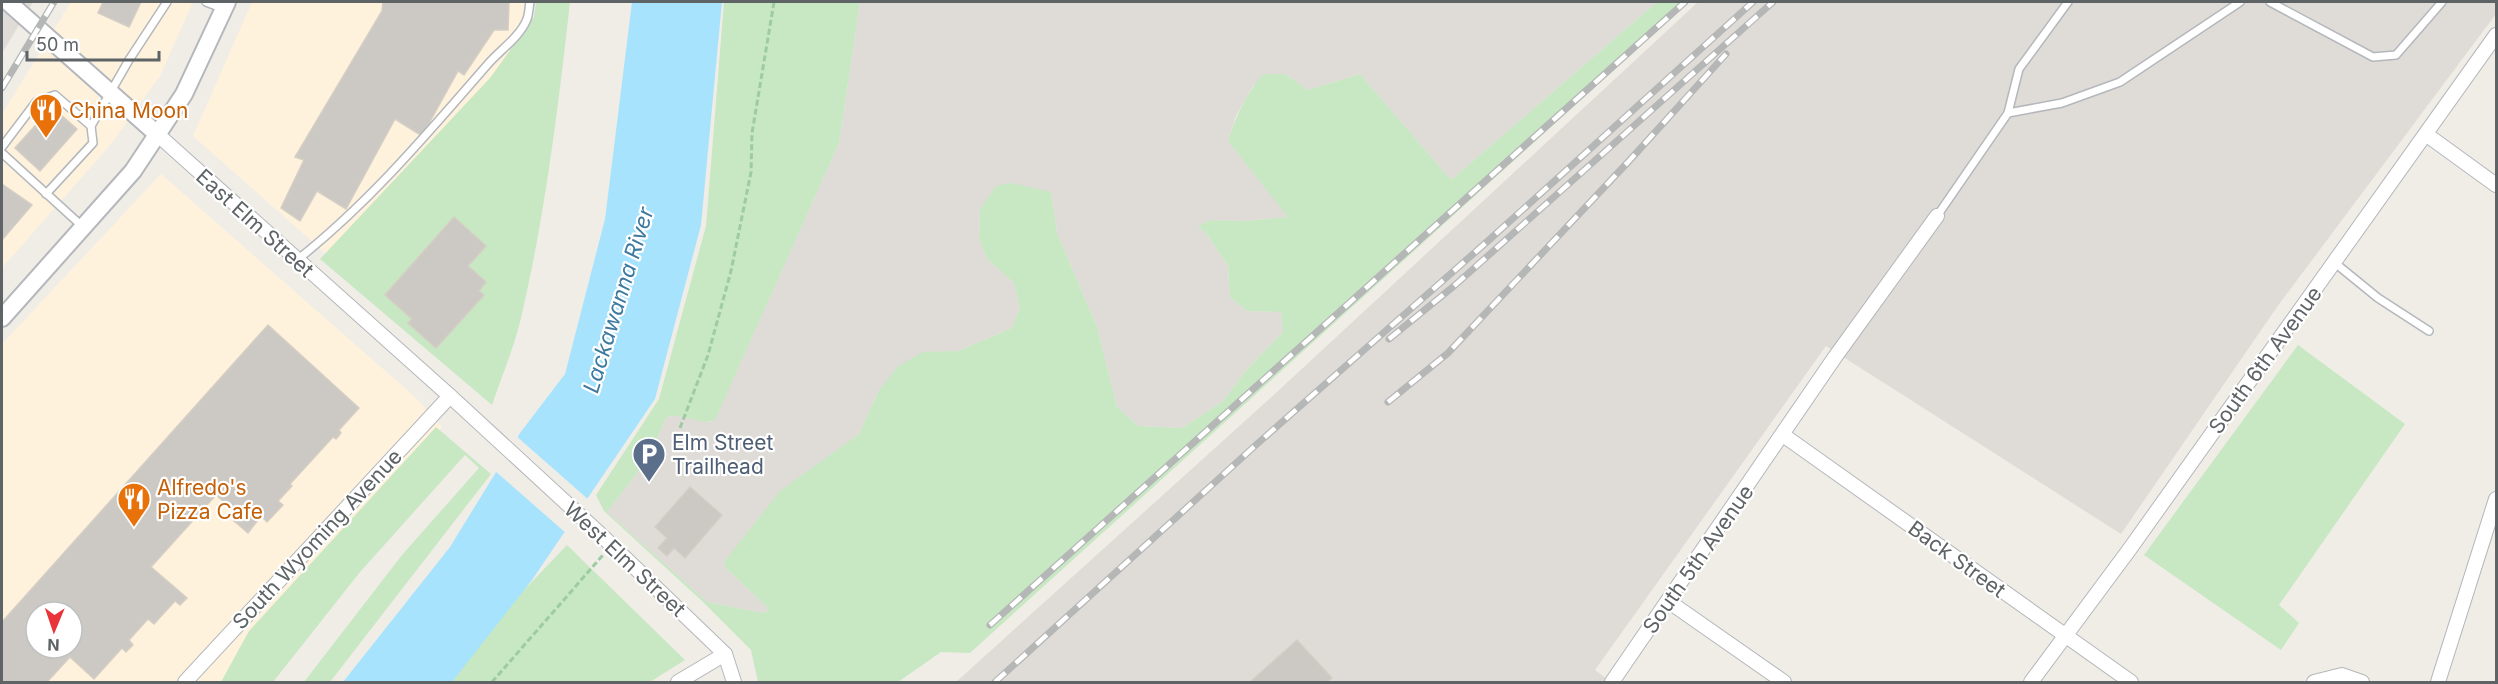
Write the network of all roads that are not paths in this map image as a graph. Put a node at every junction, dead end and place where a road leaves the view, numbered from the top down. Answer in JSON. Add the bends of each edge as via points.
{"nodes":[{"id":1,"x":8,"y":2,"type":"edge"},
{"id":2,"x":167,"y":2,"type":"edge"},
{"id":3,"x":206,"y":2,"type":"edge"},
{"id":4,"x":530,"y":2,"type":"edge"},
{"id":5,"x":2068,"y":2,"type":"edge"},
{"id":6,"x":2240,"y":2,"type":"edge"},
{"id":7,"x":2270,"y":2,"type":"edge"},
{"id":8,"x":2442,"y":2,"type":"edge"},
{"id":9,"x":225,"y":5,"type":"edge"},
{"id":10,"x":2496,"y":35,"type":"edge"},
{"id":11,"x":110,"y":91,"type":"junction"},
{"id":12,"x":2008,"y":113,"type":"junction"},
{"id":13,"x":90,"y":126,"type":"junction"},
{"id":14,"x":157,"y":134,"type":"junction"},
{"id":15,"x":2427,"y":135,"type":"junction"},
{"id":16,"x":2,"y":147,"type":"edge"},
{"id":17,"x":2,"y":153,"type":"edge"},
{"id":18,"x":2496,"y":185,"type":"edge"},
{"id":19,"x":46,"y":194,"type":"junction"},
{"id":20,"x":1937,"y":216,"type":"joint"},
{"id":21,"x":83,"y":227,"type":"junction"},
{"id":22,"x":297,"y":260,"type":"junction"},
{"id":23,"x":2335,"y":263,"type":"junction"},
{"id":24,"x":2,"y":318,"type":"edge"},
{"id":25,"x":2429,"y":331,"type":"dead end"},
{"id":26,"x":450,"y":396,"type":"junction"},
{"id":27,"x":1784,"y":435,"type":"junction"},
{"id":28,"x":502,"y":445,"type":"joint"},
{"id":29,"x":2496,"y":499,"type":"edge"},
{"id":30,"x":1668,"y":601,"type":"junction"},
{"id":31,"x":2065,"y":636,"type":"junction"},
{"id":32,"x":725,"y":654,"type":"junction"},
{"id":33,"x":2360,"y":681,"type":"edge"},
{"id":34,"x":185,"y":682,"type":"edge"},
{"id":35,"x":678,"y":682,"type":"edge"},
{"id":36,"x":734,"y":682,"type":"edge"},
{"id":37,"x":1612,"y":682,"type":"edge"},
{"id":38,"x":1784,"y":682,"type":"edge"},
{"id":39,"x":2031,"y":682,"type":"edge"},
{"id":40,"x":2131,"y":682,"type":"edge"},
{"id":41,"x":2314,"y":682,"type":"edge"},
{"id":42,"x":2438,"y":682,"type":"edge"}],
"edges":[{"from":1,"to":11,"type":"street","name":"East Elm Street"},
{"from":2,"to":11,"type":"lane"},
{"from":3,"to":9,"type":"lane"},
{"from":4,"to":22,"type":"lane","via":[[528,18],[519,32],[378,188]]},
{"from":5,"to":12,"type":"lane","via":[[2019,69]]},
{"from":6,"to":12,"type":"lane","via":[[2120,82],[2062,103]]},
{"from":7,"to":8,"type":"lane","via":[[2373,57],[2396,55]]},
{"from":9,"to":14,"type":"street","via":[[184,94]]},
{"from":10,"to":15,"type":"street","name":"South 6th Avenue"},
{"from":11,"to":13,"type":"lane"},
{"from":11,"to":14,"type":"street","name":"East Elm Street"},
{"from":12,"to":20,"type":"lane"},
{"from":13,"to":16,"type":"lane","via":[[55,95],[36,102]]},
{"from":13,"to":19,"type":"lane","via":[[93,143]]},
{"from":14,"to":21,"type":"street","via":[[132,171]]},
{"from":14,"to":22,"type":"street","name":"East Elm Street"},
{"from":15,"to":18,"type":"street"},
{"from":15,"to":23,"type":"street","name":"South 6th Avenue"},
{"from":17,"to":19,"type":"lane"},
{"from":19,"to":21,"type":"lane"},
{"from":20,"to":27,"type":"street","name":"South 5th Avenue"},
{"from":21,"to":24,"type":"street"},
{"from":22,"to":26,"type":"street","name":"East Elm Street"},
{"from":23,"to":25,"type":"lane","via":[[2378,298]]},
{"from":23,"to":31,"type":"street","name":"South 6th Avenue"},
{"from":26,"to":28,"type":"street","name":"East Elm Street"},
{"from":26,"to":34,"type":"street","name":"South Wyoming Avenue"},
{"from":27,"to":30,"type":"street","name":"South 5th Avenue"},
{"from":27,"to":31,"type":"street","name":"Back Street"},
{"from":28,"to":32,"type":"street","name":"West Elm Street"},
{"from":29,"to":42,"type":"street"},
{"from":30,"to":37,"type":"street","name":"South 5th Avenue"},
{"from":30,"to":38,"type":"street"},
{"from":31,"to":39,"type":"street","name":"South 6th Avenue"},
{"from":31,"to":40,"type":"street","name":"Back Street"},
{"from":32,"to":35,"type":"street"},
{"from":32,"to":36,"type":"street","name":"West Elm Street"},
{"from":33,"to":41,"type":"street","via":[[2342,675]]}]}
